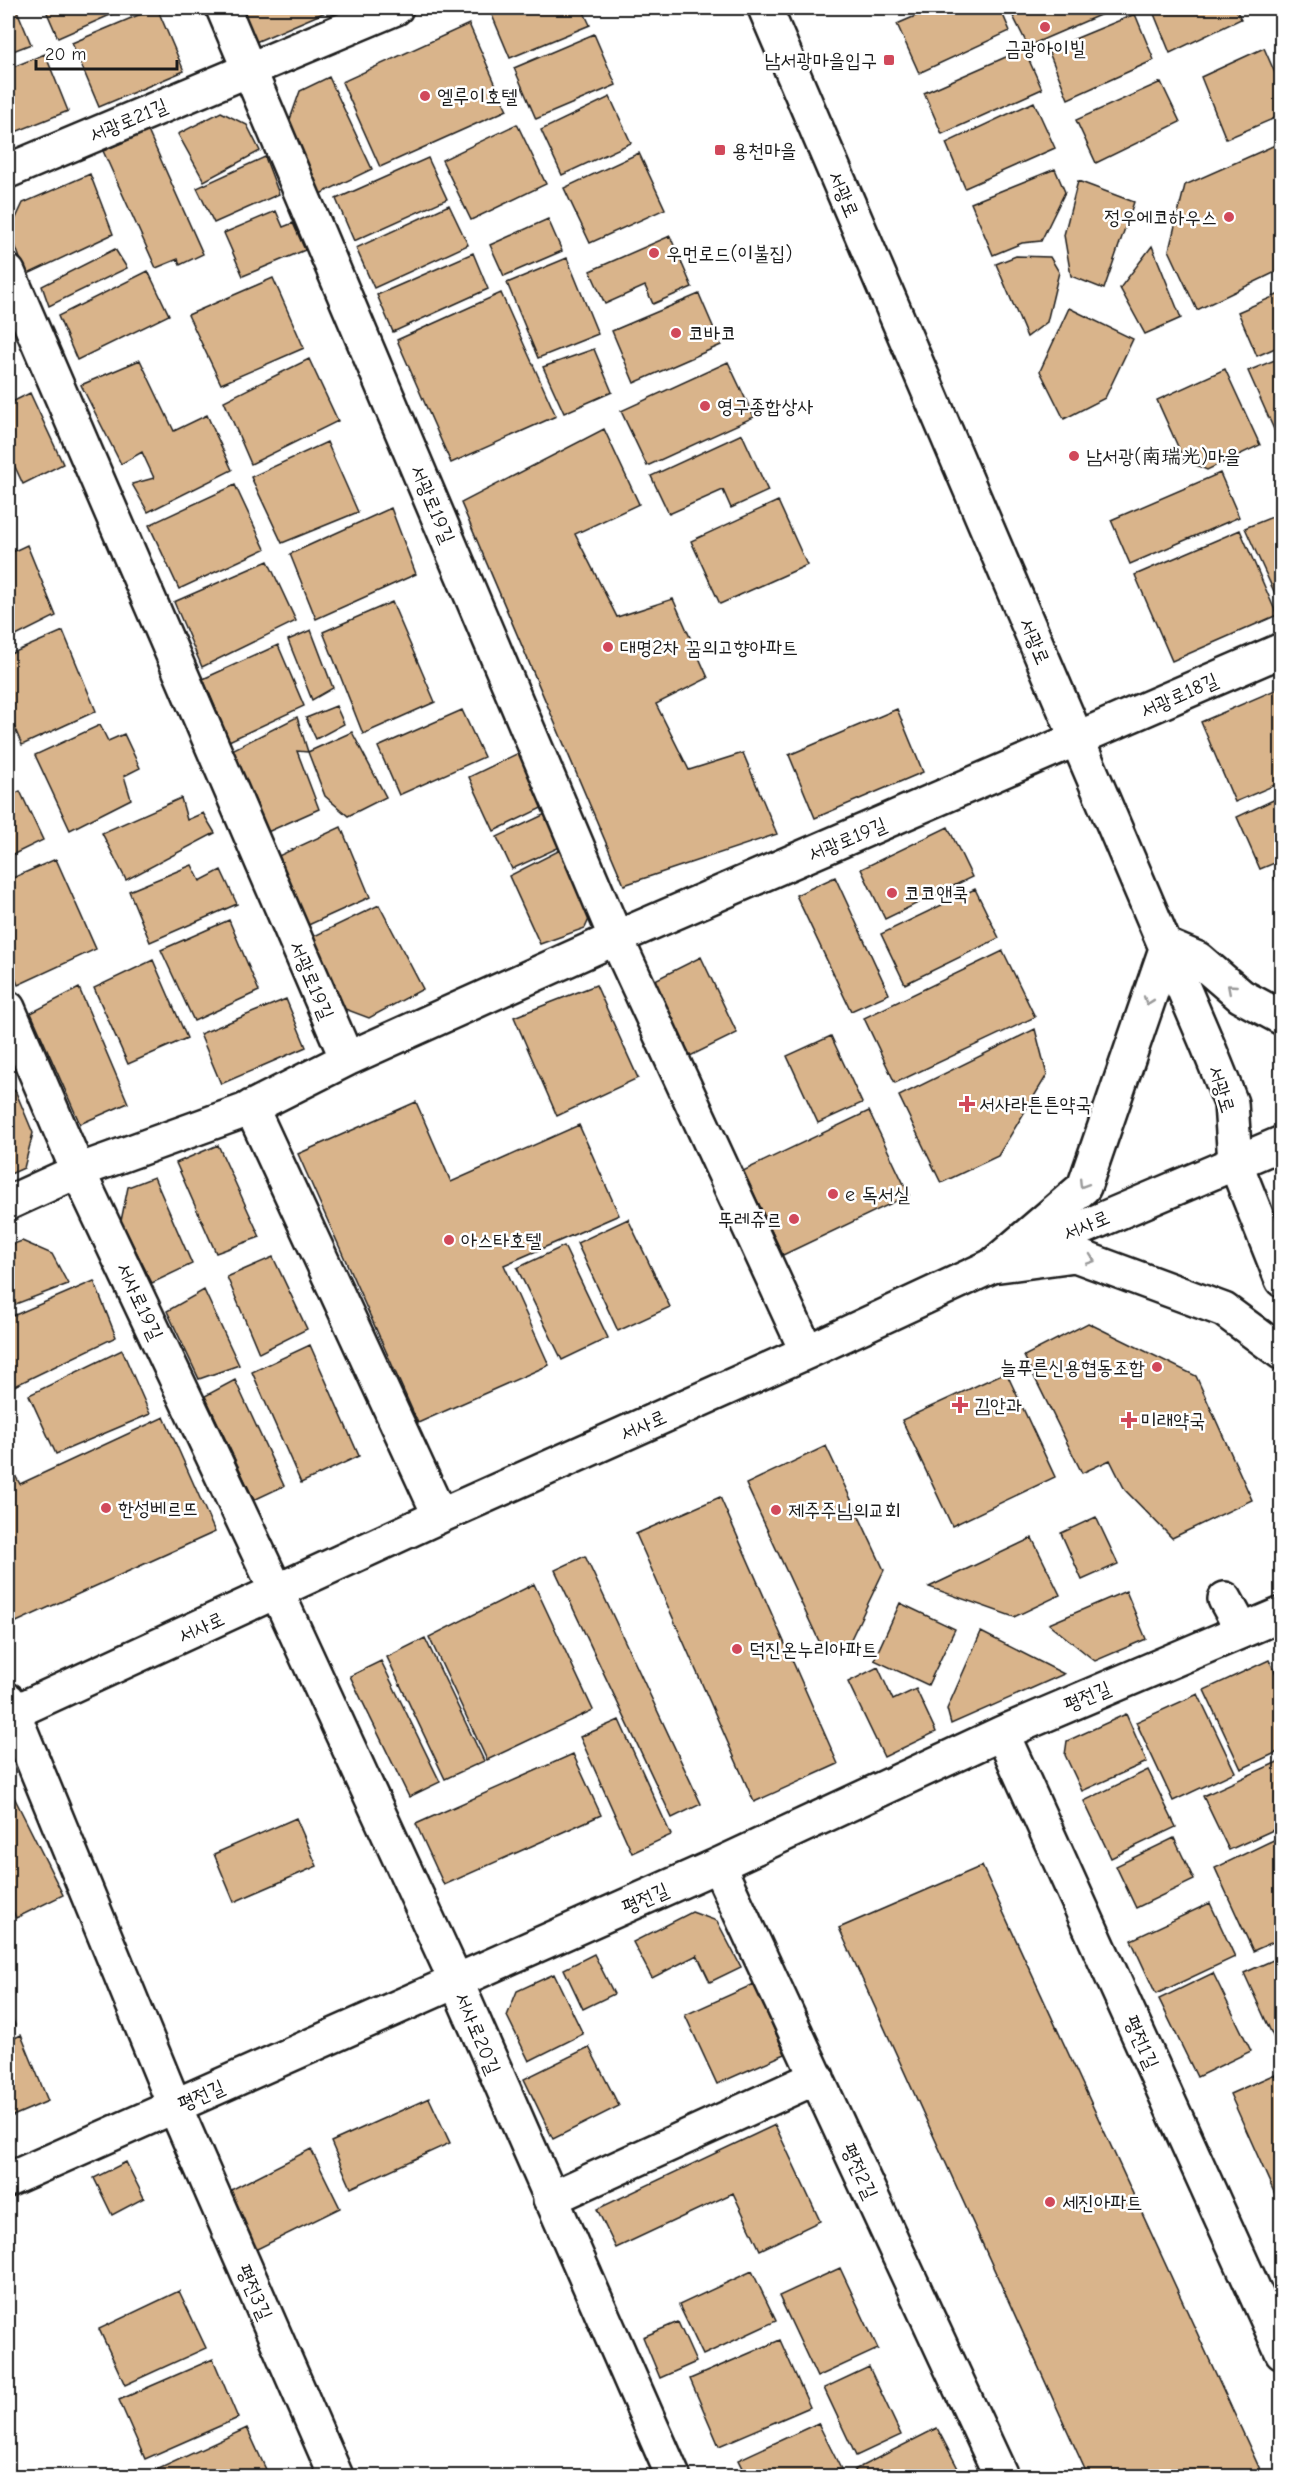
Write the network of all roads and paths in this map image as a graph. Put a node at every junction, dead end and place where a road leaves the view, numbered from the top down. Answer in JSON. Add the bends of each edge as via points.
{"nodes":[{"id":1,"x":223,"y":8,"type":"edge"},
{"id":2,"x":396,"y":8,"type":"edge"},
{"id":3,"x":765,"y":8,"type":"edge"},
{"id":4,"x":249,"y":69,"type":"junction"},
{"id":5,"x":8,"y":171,"type":"edge"},
{"id":6,"x":8,"y":272,"type":"edge"},
{"id":7,"x":1281,"y":650,"type":"edge"},
{"id":8,"x":1077,"y":740,"type":"junction"},
{"id":9,"x":616,"y":939,"type":"junction"},
{"id":10,"x":1167,"y":946,"type":"junction"},
{"id":11,"x":8,"y":1008,"type":"edge"},
{"id":12,"x":1281,"y":1018,"type":"edge"},
{"id":13,"x":347,"y":1059,"type":"junction"},
{"id":14,"x":251,"y":1107,"type":"junction"},
{"id":15,"x":1281,"y":1143,"type":"edge"},
{"id":16,"x":1235,"y":1161,"type":"junction"},
{"id":17,"x":78,"y":1172,"type":"junction"},
{"id":18,"x":8,"y":1203,"type":"edge"},
{"id":19,"x":992,"y":1266,"type":"junction"},
{"id":20,"x":1281,"y":1280,"type":"edge"},
{"id":21,"x":807,"y":1352,"type":"junction"},
{"id":22,"x":1281,"y":1353,"type":"edge"},
{"id":23,"x":440,"y":1516,"type":"junction"},
{"id":24,"x":278,"y":1592,"type":"junction"},
{"id":25,"x":1226,"y":1599,"type":"dead end"},
{"id":26,"x":1281,"y":1614,"type":"edge"},
{"id":27,"x":1242,"y":1630,"type":"junction"},
{"id":28,"x":10,"y":1709,"type":"edge"},
{"id":29,"x":1002,"y":1733,"type":"junction"},
{"id":30,"x":718,"y":1865,"type":"junction"},
{"id":31,"x":456,"y":1981,"type":"junction"},
{"id":32,"x":817,"y":2077,"type":"junction"},
{"id":33,"x":175,"y":2107,"type":"junction"},
{"id":34,"x":8,"y":2180,"type":"edge"},
{"id":35,"x":550,"y":2199,"type":"junction"},
{"id":36,"x":1281,"y":2352,"type":"edge"},
{"id":37,"x":336,"y":2476,"type":"edge"},
{"id":38,"x":673,"y":2476,"type":"edge"},
{"id":39,"x":1001,"y":2476,"type":"edge"}],
"edges":[{"from":1,"to":4,"type":"street"},
{"from":2,"to":4,"type":"street","name":"서광로21길"},
{"from":3,"to":8,"type":"street","name":"서광로"},
{"from":4,"to":5,"type":"street","name":"서광로21길"},
{"from":4,"to":9,"type":"street","name":"서광로19길"},
{"from":6,"to":13,"type":"street","name":"서광로19길"},
{"from":7,"to":8,"type":"street","name":"서광로18길"},
{"from":8,"to":9,"type":"street","name":"서광로19길"},
{"from":8,"to":10,"type":"street","name":"서광로"},
{"from":9,"to":13,"type":"street","name":"서광로19길"},
{"from":9,"to":21,"type":"street"},
{"from":12,"to":10,"type":"street","one_way":true,"via":[[1241,996],[1198,959]]},
{"from":10,"to":16,"type":"street","name":"서광로","via":[[1231,1103]]},
{"from":10,"to":19,"type":"street","one_way":true,"via":[[1084,1187]]},
{"from":11,"to":17,"type":"street","name":"서사로19길"},
{"from":13,"to":14,"type":"street","name":"서광로19길"},
{"from":14,"to":17,"type":"street","name":"서광로19길"},
{"from":14,"to":23,"type":"street"},
{"from":15,"to":16,"type":"street","name":"서사로"},
{"from":16,"to":19,"type":"street","name":"서사로"},
{"from":16,"to":20,"type":"street","name":"서광로"},
{"from":17,"to":18,"type":"street","name":"서광로19길"},
{"from":17,"to":24,"type":"street","name":"서사로19길"},
{"from":19,"to":21,"type":"street","name":"서사로"},
{"from":19,"to":22,"type":"street","one_way":true,"via":[[1075,1255],[1227,1311]]},
{"from":21,"to":23,"type":"street","name":"서사로"},
{"from":23,"to":24,"type":"street","name":"서사로"},
{"from":24,"to":28,"type":"street","name":"서사로"},
{"from":24,"to":31,"type":"street","name":"서사로20길"},
{"from":25,"to":27,"type":"street"},
{"from":26,"to":27,"type":"street","name":"평전길"},
{"from":27,"to":29,"type":"street","name":"평전길"},
{"from":28,"to":33,"type":"street","name":"평전3길"},
{"from":29,"to":30,"type":"street","name":"평전길"},
{"from":29,"to":36,"type":"street","name":"평전1길"},
{"from":30,"to":31,"type":"street","name":"평전길"},
{"from":30,"to":32,"type":"street","name":"평전2길"},
{"from":31,"to":33,"type":"street","name":"평전길"},
{"from":31,"to":35,"type":"street","name":"서사로20길"},
{"from":32,"to":35,"type":"street"},
{"from":32,"to":39,"type":"street","name":"평전2길"},
{"from":33,"to":34,"type":"street","name":"평전길"},
{"from":33,"to":37,"type":"street","name":"평전3길"},
{"from":35,"to":38,"type":"street","name":"서사로20길"}]}
